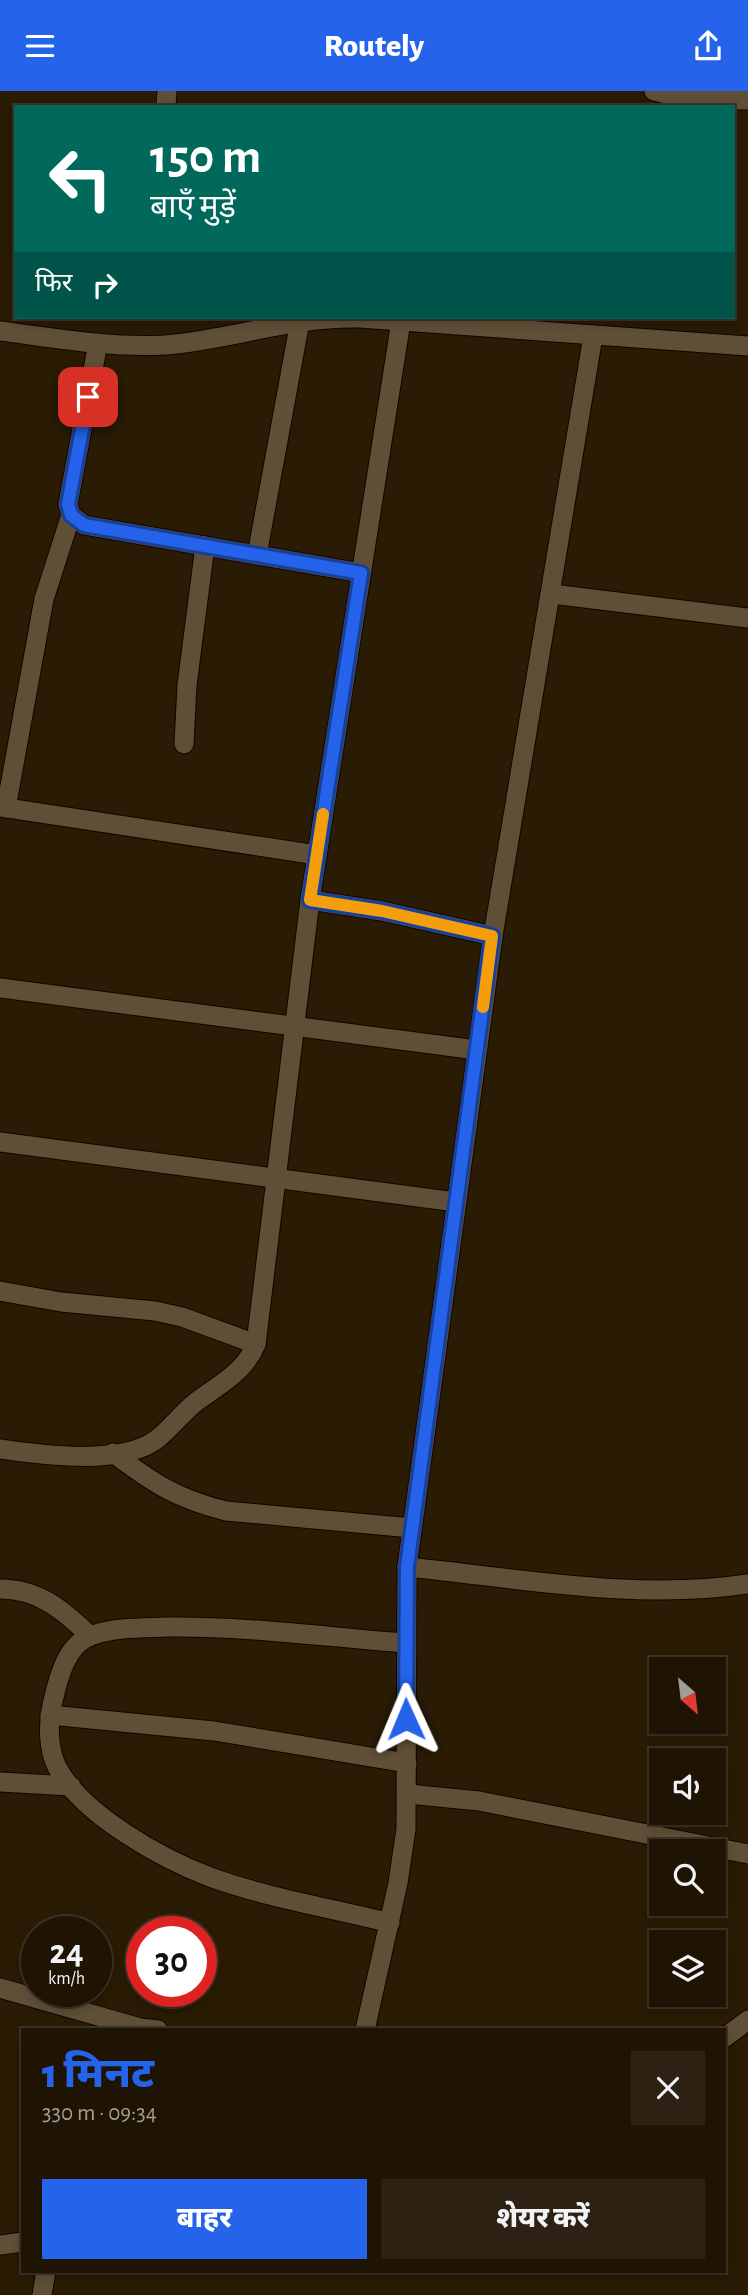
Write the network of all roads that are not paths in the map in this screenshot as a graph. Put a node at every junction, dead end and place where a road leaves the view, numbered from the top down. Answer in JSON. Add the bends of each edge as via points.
{"nodes":[{"id":1,"x":654,"y":91,"type":"edge"},
{"id":2,"x":706,"y":95,"type":"edge"},
{"id":3,"x":748,"y":100,"type":"edge"},
{"id":4,"x":311,"y":319,"type":"edge"},
{"id":5,"x":362,"y":319,"type":"edge"},
{"id":6,"x":300,"y":321,"type":"junction"},
{"id":7,"x":401,"y":321,"type":"junction"},
{"id":8,"x":0,"y":331,"type":"edge"},
{"id":9,"x":593,"y":336,"type":"junction"},
{"id":10,"x":98,"y":344,"type":"junction"},
{"id":11,"x":748,"y":346,"type":"edge"},
{"id":12,"x":71,"y":515,"type":"junction"},
{"id":13,"x":205,"y":546,"type":"junction"},
{"id":14,"x":257,"y":555,"type":"junction"},
{"id":15,"x":361,"y":573,"type":"junction"},
{"id":16,"x":552,"y":594,"type":"junction"},
{"id":17,"x":748,"y":618,"type":"edge"},
{"id":18,"x":184,"y":744,"type":"dead end"},
{"id":19,"x":3,"y":808,"type":"edge"},
{"id":20,"x":317,"y":855,"type":"junction"},
{"id":21,"x":310,"y":900,"type":"junction"},
{"id":22,"x":492,"y":936,"type":"junction"},
{"id":23,"x":0,"y":988,"type":"edge"},
{"id":24,"x":292,"y":1026,"type":"junction"},
{"id":25,"x":477,"y":1050,"type":"junction"},
{"id":26,"x":0,"y":1142,"type":"edge"},
{"id":27,"x":278,"y":1179,"type":"junction"},
{"id":28,"x":456,"y":1202,"type":"junction"},
{"id":29,"x":0,"y":1291,"type":"edge"},
{"id":30,"x":256,"y":1344,"type":"junction"},
{"id":31,"x":0,"y":1449,"type":"edge"},
{"id":32,"x":113,"y":1453,"type":"junction"},
{"id":33,"x":412,"y":1528,"type":"junction"},
{"id":34,"x":407,"y":1567,"type":"junction"},
{"id":35,"x":748,"y":1584,"type":"edge"},
{"id":36,"x":0,"y":1589,"type":"edge"},
{"id":37,"x":90,"y":1636,"type":"junction"},
{"id":38,"x":405,"y":1643,"type":"junction"},
{"id":39,"x":50,"y":1715,"type":"junction"},
{"id":40,"x":407,"y":1763,"type":"junction"},
{"id":41,"x":0,"y":1782,"type":"edge"},
{"id":42,"x":71,"y":1786,"type":"junction"},
{"id":43,"x":408,"y":1794,"type":"junction"},
{"id":44,"x":748,"y":1854,"type":"edge"},
{"id":45,"x":390,"y":1923,"type":"junction"},
{"id":46,"x":0,"y":1988,"type":"edge"},
{"id":47,"x":748,"y":2020,"type":"edge"},
{"id":48,"x":144,"y":2028,"type":"edge"},
{"id":49,"x":365,"y":2028,"type":"edge"},
{"id":50,"x":726,"y":2036,"type":"edge"},
{"id":51,"x":21,"y":2242,"type":"edge"},
{"id":52,"x":0,"y":2245,"type":"edge"},
{"id":53,"x":46,"y":2273,"type":"edge"},
{"id":54,"x":41,"y":2295,"type":"edge"}],
"edges":[{"from":1,"to":2,"type":"street","via":[[688,99]]},
{"from":2,"to":3,"type":"street"},
{"from":4,"to":6,"type":"street"},
{"from":5,"to":7,"type":"street"},
{"from":6,"to":10,"type":"street","via":[[165,345]]},
{"from":6,"to":14,"type":"street"},
{"from":7,"to":9,"type":"street"},
{"from":7,"to":15,"type":"street"},
{"from":8,"to":10,"type":"street"},
{"from":9,"to":11,"type":"street"},
{"from":9,"to":16,"type":"street"},
{"from":10,"to":12,"type":"street","via":[[68,504]]},
{"from":12,"to":13,"type":"street","via":[[84,525]]},
{"from":12,"to":19,"type":"street","via":[[44,599]]},
{"from":13,"to":14,"type":"street"},
{"from":13,"to":18,"type":"street"},
{"from":14,"to":15,"type":"street"},
{"from":15,"to":20,"type":"street"},
{"from":16,"to":17,"type":"street"},
{"from":16,"to":22,"type":"street"},
{"from":19,"to":20,"type":"street"},
{"from":20,"to":21,"type":"street"},
{"from":21,"to":22,"type":"street"},
{"from":21,"to":24,"type":"street"},
{"from":22,"to":25,"type":"street"},
{"from":23,"to":24,"type":"street"},
{"from":24,"to":25,"type":"street"},
{"from":24,"to":27,"type":"street"},
{"from":25,"to":28,"type":"street"},
{"from":26,"to":27,"type":"street"},
{"from":27,"to":28,"type":"street"},
{"from":27,"to":30,"type":"street"},
{"from":28,"to":33,"type":"street"},
{"from":29,"to":30,"type":"street","via":[[169,1314]]},
{"from":30,"to":32,"type":"street","via":[[249,1361],[187,1409],[158,1439]]},
{"from":31,"to":32,"type":"street","via":[[53,1456]]},
{"from":32,"to":33,"type":"street","via":[[150,1481],[201,1505]]},
{"from":33,"to":34,"type":"street"},
{"from":34,"to":35,"type":"street","via":[[637,1590]]},
{"from":34,"to":38,"type":"street"},
{"from":36,"to":37,"type":"street","via":[[29,1592],[49,1601]]},
{"from":37,"to":38,"type":"street","via":[[142,1628],[205,1627]]},
{"from":37,"to":39,"type":"street","via":[[74,1648],[60,1672]]},
{"from":38,"to":40,"type":"street"},
{"from":39,"to":40,"type":"street","via":[[214,1731]]},
{"from":39,"to":42,"type":"street","via":[[50,1743],[57,1767]]},
{"from":40,"to":43,"type":"street"},
{"from":41,"to":42,"type":"street"},
{"from":42,"to":45,"type":"street","via":[[148,1847],[208,1876]]},
{"from":43,"to":44,"type":"street","via":[[479,1801]]},
{"from":43,"to":45,"type":"street","via":[[407,1829]]},
{"from":45,"to":49,"type":"street"},
{"from":46,"to":48,"type":"street"},
{"from":47,"to":50,"type":"street"},
{"from":51,"to":52,"type":"street"},
{"from":53,"to":54,"type":"street"}]}
